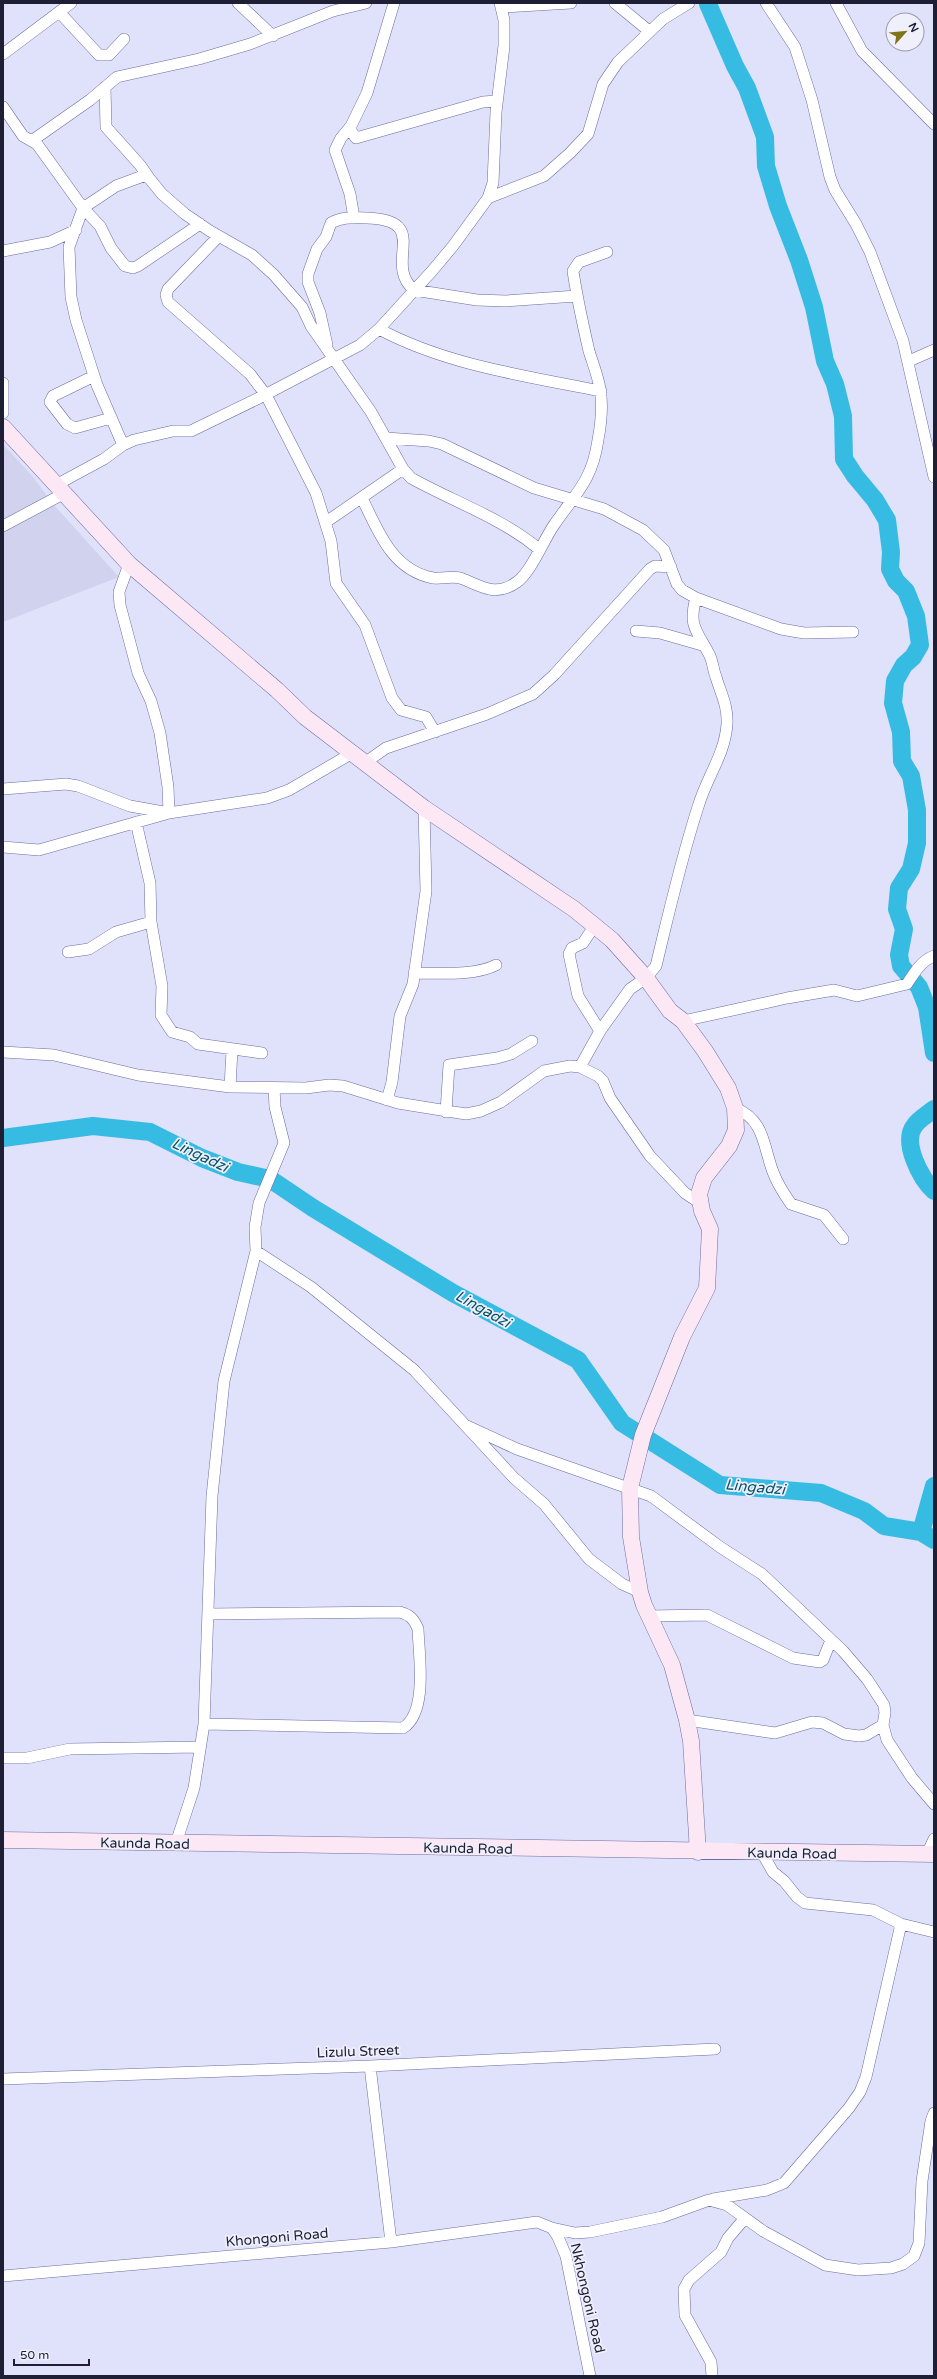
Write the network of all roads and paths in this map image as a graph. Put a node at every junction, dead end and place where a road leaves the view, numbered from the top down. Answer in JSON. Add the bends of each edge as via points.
{"nodes":[{"id":1,"x":71,"y":3,"type":"edge"},
{"id":2,"x":238,"y":3,"type":"edge"},
{"id":3,"x":366,"y":3,"type":"edge"},
{"id":4,"x":394,"y":3,"type":"edge"},
{"id":5,"x":571,"y":3,"type":"edge"},
{"id":6,"x":615,"y":3,"type":"edge"},
{"id":7,"x":689,"y":3,"type":"edge"},
{"id":8,"x":766,"y":3,"type":"edge"},
{"id":9,"x":836,"y":3,"type":"edge"},
{"id":10,"x":501,"y":5,"type":"edge"},
{"id":11,"x":60,"y":13,"type":"junction"},
{"id":12,"x":649,"y":31,"type":"junction"},
{"id":13,"x":273,"y":36,"type":"junction"},
{"id":14,"x":124,"y":38,"type":"dead end"},
{"id":15,"x":3,"y":54,"type":"edge"},
{"id":16,"x":106,"y":87,"type":"junction"},
{"id":17,"x":497,"y":101,"type":"junction"},
{"id":18,"x":3,"y":106,"type":"edge"},
{"id":19,"x":934,"y":124,"type":"edge"},
{"id":20,"x":351,"y":126,"type":"junction"},
{"id":21,"x":33,"y":140,"type":"junction"},
{"id":22,"x":149,"y":178,"type":"junction"},
{"id":23,"x":488,"y":198,"type":"junction"},
{"id":24,"x":83,"y":208,"type":"junction"},
{"id":25,"x":354,"y":218,"type":"junction"},
{"id":26,"x":200,"y":224,"type":"junction"},
{"id":27,"x":76,"y":230,"type":"junction"},
{"id":28,"x":218,"y":236,"type":"junction"},
{"id":29,"x":3,"y":251,"type":"edge"},
{"id":30,"x":607,"y":252,"type":"dead end"},
{"id":31,"x":414,"y":290,"type":"junction"},
{"id":32,"x":577,"y":296,"type":"junction"},
{"id":33,"x":379,"y":329,"type":"junction"},
{"id":34,"x":934,"y":350,"type":"edge"},
{"id":35,"x":331,"y":356,"type":"junction"},
{"id":36,"x":909,"y":361,"type":"junction"},
{"id":37,"x":94,"y":376,"type":"junction"},
{"id":38,"x":3,"y":383,"type":"edge"},
{"id":39,"x":601,"y":391,"type":"junction"},
{"id":40,"x":266,"y":395,"type":"junction"},
{"id":41,"x":3,"y":413,"type":"edge"},
{"id":42,"x":110,"y":418,"type":"junction"},
{"id":43,"x":3,"y":427,"type":"edge"},
{"id":44,"x":386,"y":438,"type":"junction"},
{"id":45,"x":123,"y":445,"type":"junction"},
{"id":46,"x":403,"y":469,"type":"junction"},
{"id":47,"x":934,"y":477,"type":"edge"},
{"id":48,"x":59,"y":490,"type":"junction"},
{"id":49,"x":362,"y":498,"type":"junction"},
{"id":50,"x":574,"y":500,"type":"junction"},
{"id":51,"x":326,"y":522,"type":"junction"},
{"id":52,"x":3,"y":526,"type":"edge"},
{"id":53,"x":538,"y":549,"type":"junction"},
{"id":54,"x":129,"y":564,"type":"junction"},
{"id":55,"x":671,"y":567,"type":"junction"},
{"id":56,"x":696,"y":598,"type":"junction"},
{"id":57,"x":636,"y":631,"type":"dead end"},
{"id":58,"x":853,"y":632,"type":"dead end"},
{"id":59,"x":702,"y":645,"type":"junction"},
{"id":60,"x":434,"y":732,"type":"junction"},
{"id":61,"x":360,"y":757,"type":"junction"},
{"id":62,"x":3,"y":789,"type":"edge"},
{"id":63,"x":424,"y":808,"type":"junction"},
{"id":64,"x":169,"y":814,"type":"junction"},
{"id":65,"x":136,"y":822,"type":"junction"},
{"id":66,"x":3,"y":847,"type":"edge"},
{"id":67,"x":151,"y":922,"type":"junction"},
{"id":68,"x":595,"y":925,"type":"junction"},
{"id":69,"x":68,"y":952,"type":"dead end"},
{"id":70,"x":934,"y":956,"type":"edge"},
{"id":71,"x":496,"y":965,"type":"dead end"},
{"id":72,"x":414,"y":973,"type":"junction"},
{"id":73,"x":646,"y":978,"type":"junction"},
{"id":74,"x":683,"y":1021,"type":"junction"},
{"id":75,"x":600,"y":1031,"type":"junction"},
{"id":76,"x":532,"y":1041,"type":"dead end"},
{"id":77,"x":232,"y":1050,"type":"junction"},
{"id":78,"x":3,"y":1052,"type":"edge"},
{"id":79,"x":262,"y":1053,"type":"dead end"},
{"id":80,"x":580,"y":1067,"type":"junction"},
{"id":81,"x":230,"y":1087,"type":"junction"},
{"id":82,"x":274,"y":1088,"type":"junction"},
{"id":83,"x":387,"y":1100,"type":"junction"},
{"id":84,"x":735,"y":1108,"type":"junction"},
{"id":85,"x":446,"y":1112,"type":"junction"},
{"id":86,"x":700,"y":1203,"type":"junction"},
{"id":87,"x":843,"y":1239,"type":"dead end"},
{"id":88,"x":256,"y":1252,"type":"junction"},
{"id":89,"x":467,"y":1426,"type":"junction"},
{"id":90,"x":630,"y":1488,"type":"junction"},
{"id":91,"x":640,"y":1592,"type":"junction"},
{"id":92,"x":209,"y":1614,"type":"junction"},
{"id":93,"x":649,"y":1616,"type":"junction"},
{"id":94,"x":831,"y":1640,"type":"junction"},
{"id":95,"x":687,"y":1720,"type":"junction"},
{"id":96,"x":204,"y":1724,"type":"junction"},
{"id":97,"x":883,"y":1725,"type":"junction"},
{"id":98,"x":200,"y":1747,"type":"junction"},
{"id":99,"x":3,"y":1758,"type":"edge"},
{"id":100,"x":934,"y":1804,"type":"edge"},
{"id":101,"x":934,"y":1839,"type":"edge"},
{"id":102,"x":3,"y":1840,"type":"edge"},
{"id":103,"x":176,"y":1843,"type":"junction"},
{"id":104,"x":698,"y":1852,"type":"junction"},
{"id":105,"x":767,"y":1852,"type":"junction"},
{"id":106,"x":931,"y":1854,"type":"edge"},
{"id":107,"x":902,"y":1924,"type":"junction"},
{"id":108,"x":934,"y":1932,"type":"edge"},
{"id":109,"x":715,"y":2049,"type":"dead end"},
{"id":110,"x":370,"y":2066,"type":"junction"},
{"id":111,"x":3,"y":2079,"type":"edge"},
{"id":112,"x":934,"y":2112,"type":"edge"},
{"id":113,"x":709,"y":2200,"type":"junction"},
{"id":114,"x":745,"y":2218,"type":"junction"},
{"id":115,"x":552,"y":2228,"type":"junction"},
{"id":116,"x":391,"y":2242,"type":"junction"},
{"id":117,"x":3,"y":2276,"type":"edge"},
{"id":118,"x":590,"y":2376,"type":"edge"},
{"id":119,"x":712,"y":2376,"type":"edge"}],
"edges":[{"from":1,"to":11,"type":"street"},
{"from":2,"to":13,"type":"street"},
{"from":3,"to":13,"type":"street","via":[[326,14]]},
{"from":4,"to":20,"type":"street","via":[[371,80]]},
{"from":5,"to":10,"type":"street"},
{"from":6,"to":12,"type":"street"},
{"from":7,"to":12,"type":"street"},
{"from":8,"to":36,"type":"street","via":[[795,47],[812,100],[830,177],[870,252]]},
{"from":9,"to":19,"type":"street","via":[[862,51]]},
{"from":10,"to":17,"type":"street","via":[[504,46]]},
{"from":11,"to":14,"type":"street","via":[[99,55],[109,54]]},
{"from":11,"to":15,"type":"street"},
{"from":12,"to":23,"type":"street","via":[[609,74],[603,84],[588,134],[570,153],[544,176]]},
{"from":13,"to":16,"type":"street","via":[[199,59],[117,77]]},
{"from":16,"to":21,"type":"street"},
{"from":16,"to":22,"type":"street","via":[[106,127]]},
{"from":17,"to":20,"type":"street","via":[[483,102],[356,138]]},
{"from":17,"to":23,"type":"street","via":[[494,183]]},
{"from":18,"to":21,"type":"street","via":[[23,136]]},
{"from":20,"to":25,"type":"street","via":[[335,150],[350,194]]},
{"from":21,"to":24,"type":"street"},
{"from":22,"to":24,"type":"street","via":[[136,177]]},
{"from":22,"to":26,"type":"street","via":[[162,194]]},
{"from":23,"to":31,"type":"street","via":[[453,246]]},
{"from":24,"to":26,"type":"street","via":[[100,226],[111,248],[128,268],[138,266]]},
{"from":24,"to":27,"type":"street"},
{"from":25,"to":31,"type":"street","via":[[376,218],[400,227],[405,236],[402,271],[408,286]]},
{"from":25,"to":35,"type":"street","via":[[344,217],[331,223],[317,249],[308,274],[309,289],[320,313]]},
{"from":26,"to":28,"type":"street"},
{"from":27,"to":29,"type":"street","via":[[50,242]]},
{"from":27,"to":37,"type":"street","via":[[68,247],[71,297]]},
{"from":28,"to":35,"type":"street","via":[[252,255],[274,275],[302,307]]},
{"from":28,"to":40,"type":"street","via":[[178,276],[166,295],[168,302],[250,374]]},
{"from":30,"to":32,"type":"street","via":[[580,262],[573,271]]},
{"from":31,"to":32,"type":"street","via":[[477,300],[506,301]]},
{"from":31,"to":33,"type":"street"},
{"from":32,"to":39,"type":"street"},
{"from":33,"to":35,"type":"street","via":[[360,345]]},
{"from":33,"to":39,"type":"street","via":[[408,344],[488,368]]},
{"from":34,"to":36,"type":"street"},
{"from":35,"to":40,"type":"street"},
{"from":35,"to":44,"type":"street","via":[[356,389]]},
{"from":36,"to":47,"type":"street"},
{"from":37,"to":42,"type":"street"},
{"from":37,"to":42,"type":"street","via":[[54,396],[50,402],[67,424],[75,428]]},
{"from":38,"to":41,"type":"street"},
{"from":39,"to":50,"type":"street","via":[[600,425],[592,468]]},
{"from":40,"to":45,"type":"street","via":[[191,430],[173,431]]},
{"from":40,"to":51,"type":"street","via":[[316,493]]},
{"from":42,"to":45,"type":"street"},
{"from":43,"to":48,"type":"street"},
{"from":44,"to":46,"type":"street"},
{"from":44,"to":50,"type":"street","via":[[442,444],[534,488]]},
{"from":45,"to":48,"type":"street"},
{"from":46,"to":49,"type":"street"},
{"from":46,"to":53,"type":"street","via":[[411,478],[428,487],[496,518]]},
{"from":48,"to":52,"type":"street"},
{"from":48,"to":54,"type":"street"},
{"from":49,"to":51,"type":"street"},
{"from":49,"to":53,"type":"street","via":[[384,542],[396,558],[410,569],[433,578],[461,578],[488,590],[502,589],[526,573]]},
{"from":50,"to":53,"type":"street"},
{"from":50,"to":55,"type":"street","via":[[604,509],[643,530],[664,550]]},
{"from":51,"to":60,"type":"street","via":[[336,583],[361,618],[392,698],[401,710],[426,717]]},
{"from":54,"to":61,"type":"street","via":[[277,690],[305,717]]},
{"from":54,"to":64,"type":"street","via":[[119,592],[120,605],[138,673],[151,701],[160,733]]},
{"from":55,"to":56,"type":"street","via":[[677,584]]},
{"from":55,"to":60,"type":"street","via":[[655,566],[650,569],[554,675],[533,694],[487,714]]},
{"from":56,"to":58,"type":"street","via":[[781,629],[804,633]]},
{"from":56,"to":59,"type":"street","via":[[692,614],[693,626]]},
{"from":57,"to":59,"type":"street","via":[[660,633]]},
{"from":59,"to":73,"type":"street","via":[[709,654],[727,708],[725,737],[715,768],[698,804],[656,966]]},
{"from":60,"to":61,"type":"street"},
{"from":61,"to":63,"type":"street"},
{"from":61,"to":64,"type":"street","via":[[267,798]]},
{"from":62,"to":64,"type":"street","via":[[66,784],[78,786],[130,806]]},
{"from":63,"to":68,"type":"street"},
{"from":63,"to":72,"type":"street","via":[[426,892]]},
{"from":64,"to":65,"type":"street"},
{"from":65,"to":66,"type":"street","via":[[39,850]]},
{"from":65,"to":67,"type":"street","via":[[150,883]]},
{"from":67,"to":69,"type":"street","via":[[116,932],[89,949]]},
{"from":67,"to":77,"type":"street","via":[[162,986],[160,1009],[169,1029],[190,1037],[198,1044]]},
{"from":68,"to":73,"type":"street"},
{"from":68,"to":75,"type":"street","via":[[582,943],[570,950],[569,954],[578,996]]},
{"from":70,"to":74,"type":"street","via":[[926,959],[918,967],[907,984],[857,996],[834,990]]},
{"from":71,"to":72,"type":"street","via":[[486,969],[453,973]]},
{"from":72,"to":83,"type":"street","via":[[400,1016],[392,1082]]},
{"from":73,"to":74,"type":"street","via":[[660,999]]},
{"from":73,"to":75,"type":"street","via":[[630,989]]},
{"from":74,"to":84,"type":"street","via":[[718,1071]]},
{"from":75,"to":80,"type":"street"},
{"from":76,"to":85,"type":"street","via":[[511,1054],[449,1065]]},
{"from":77,"to":79,"type":"street"},
{"from":77,"to":81,"type":"street"},
{"from":78,"to":81,"type":"street","via":[[54,1055],[138,1075]]},
{"from":80,"to":85,"type":"street","via":[[570,1066],[544,1071],[501,1102],[481,1111],[466,1114]]},
{"from":80,"to":86,"type":"street","via":[[603,1081],[610,1098],[646,1151],[684,1193]]},
{"from":81,"to":82,"type":"street"},
{"from":82,"to":83,"type":"street","via":[[343,1086]]},
{"from":82,"to":88,"type":"street","via":[[275,1107],[284,1143],[259,1203],[255,1227]]},
{"from":83,"to":85,"type":"street"},
{"from":84,"to":86,"type":"street","via":[[737,1123],[734,1138],[704,1178],[699,1194]]},
{"from":84,"to":87,"type":"street","via":[[752,1117],[758,1126],[776,1180],[791,1204],[824,1215]]},
{"from":86,"to":90,"type":"street","via":[[711,1239],[707,1288],[682,1337],[642,1435]]},
{"from":88,"to":89,"type":"street","via":[[311,1287],[388,1347],[414,1370]]},
{"from":88,"to":92,"type":"street","via":[[224,1381],[212,1496]]},
{"from":89,"to":90,"type":"street","via":[[524,1451]]},
{"from":89,"to":91,"type":"street","via":[[514,1478],[544,1504],[589,1559],[622,1584]]},
{"from":90,"to":91,"type":"street","via":[[631,1537]]},
{"from":90,"to":94,"type":"street","via":[[651,1496],[720,1547],[762,1574]]},
{"from":91,"to":93,"type":"street"},
{"from":92,"to":96,"type":"street"},
{"from":92,"to":96,"type":"street","via":[[400,1612],[408,1615],[418,1629],[418,1706],[410,1723],[403,1728]]},
{"from":93,"to":94,"type":"street","via":[[707,1615],[793,1658],[820,1662]]},
{"from":93,"to":95,"type":"street","via":[[672,1664]]},
{"from":94,"to":97,"type":"street","via":[[844,1651],[881,1699],[885,1713]]},
{"from":95,"to":97,"type":"street","via":[[775,1733],[812,1722],[822,1723],[844,1734],[859,1736]]},
{"from":95,"to":104,"type":"street","via":[[691,1741]]},
{"from":96,"to":98,"type":"street"},
{"from":97,"to":100,"type":"street","via":[[887,1740],[912,1778]]},
{"from":98,"to":99,"type":"street","via":[[70,1749],[27,1758]]},
{"from":98,"to":103,"type":"street","via":[[191,1800]]},
{"from":101,"to":106,"type":"street"},
{"from":102,"to":103,"type":"street","name":"Kaunda Road"},
{"from":103,"to":104,"type":"street","name":"Kaunda Road"},
{"from":104,"to":105,"type":"street","name":"Kaunda Road"},
{"from":105,"to":106,"type":"street","name":"Kaunda Road"},
{"from":105,"to":107,"type":"street","via":[[765,1858],[769,1867],[802,1901],[873,1910]]},
{"from":107,"to":108,"type":"street"},
{"from":107,"to":113,"type":"street","name":"Khongoni Road","via":[[866,2077],[849,2108],[784,2183],[767,2190]]},
{"from":109,"to":110,"type":"street","name":"Lizulu Street"},
{"from":110,"to":111,"type":"street","name":"Lizulu Street"},
{"from":110,"to":116,"type":"street"},
{"from":112,"to":114,"type":"street","via":[[930,2121],[922,2181],[919,2242],[914,2256],[903,2264],[869,2270],[825,2265],[763,2231]]},
{"from":113,"to":114,"type":"street","via":[[727,2205]]},
{"from":113,"to":115,"type":"street","name":"Khongoni Road","via":[[692,2204],[662,2217],[590,2232]]},
{"from":114,"to":119,"type":"street","via":[[728,2238],[721,2252],[689,2280],[684,2288],[685,2315],[711,2362]]},
{"from":115,"to":116,"type":"street","name":"Khongoni Road","via":[[537,2222],[527,2222]]},
{"from":115,"to":118,"type":"street","name":"Nkhongoni Road","via":[[566,2256]]},
{"from":116,"to":117,"type":"street","name":"Khongoni Road"}]}
